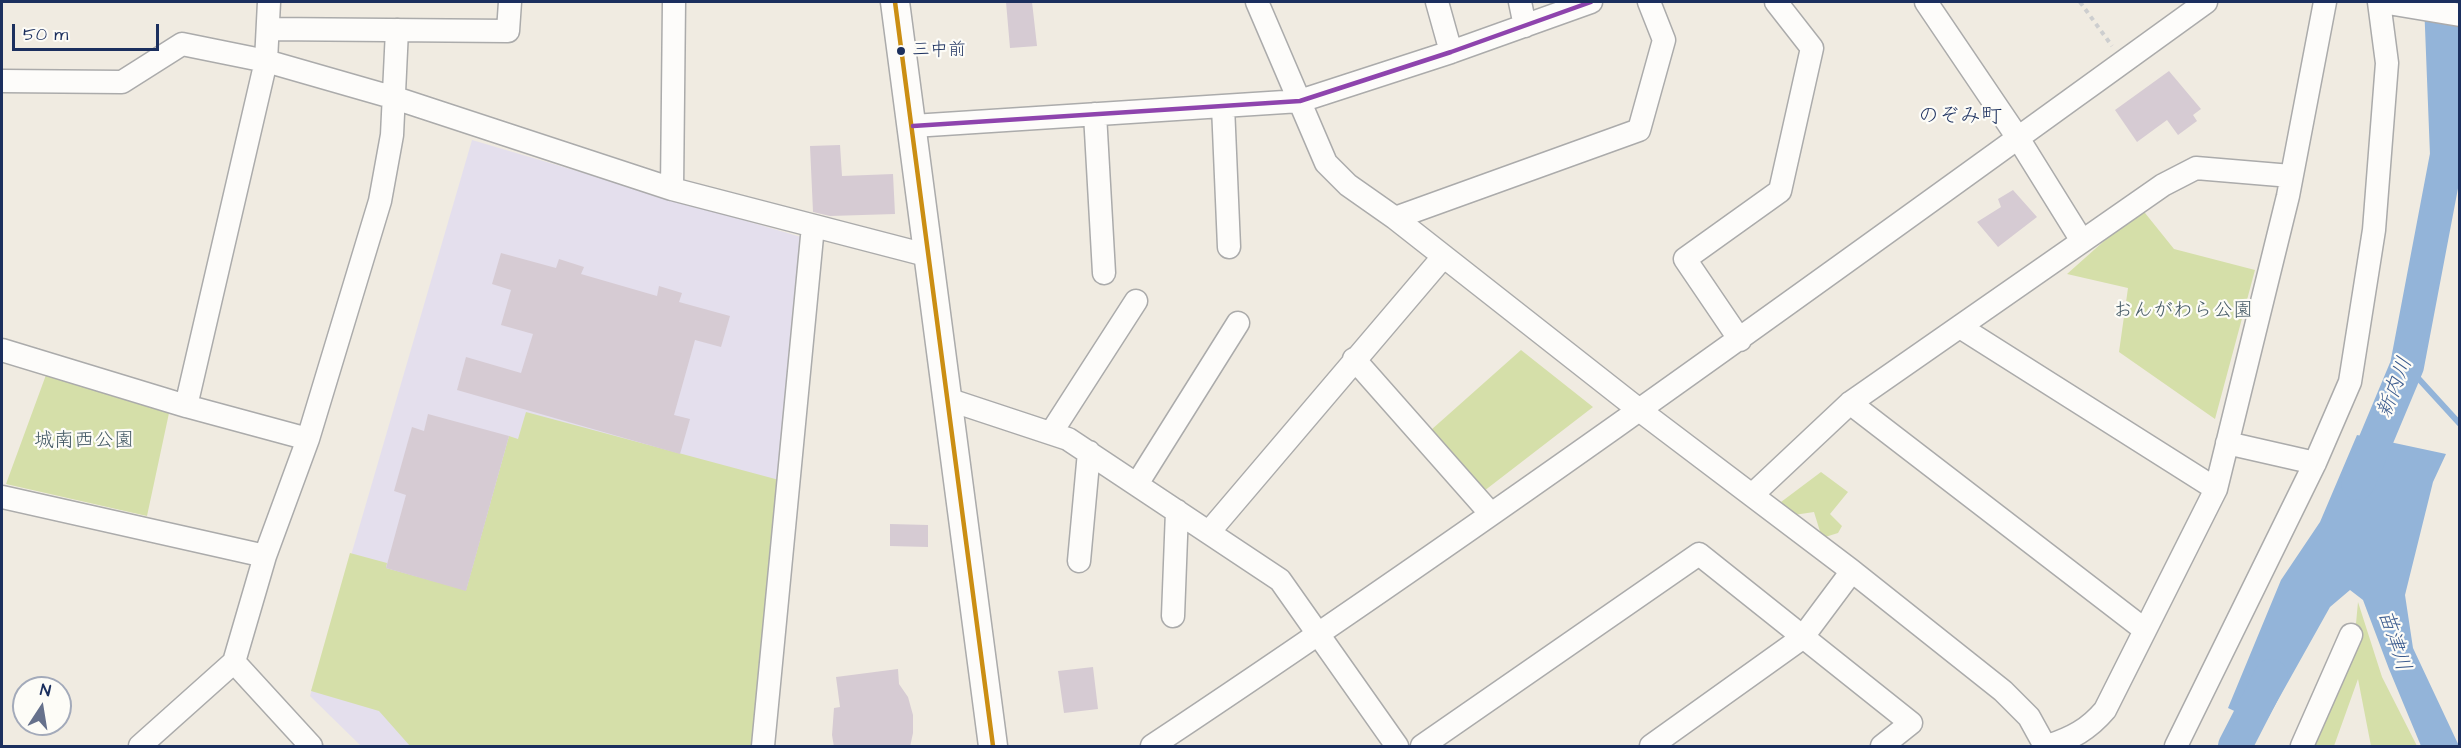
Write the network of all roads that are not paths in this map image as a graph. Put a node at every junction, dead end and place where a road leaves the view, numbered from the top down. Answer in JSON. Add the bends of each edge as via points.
{"nodes":[{"id":1,"x":269,"y":2,"type":"edge"},
{"id":2,"x":510,"y":2,"type":"edge"},
{"id":3,"x":674,"y":2,"type":"edge"},
{"id":4,"x":895,"y":2,"type":"edge"},
{"id":5,"x":1257,"y":2,"type":"edge"},
{"id":6,"x":1437,"y":2,"type":"edge"},
{"id":7,"x":1520,"y":2,"type":"edge"},
{"id":8,"x":1591,"y":2,"type":"edge"},
{"id":9,"x":1649,"y":2,"type":"edge"},
{"id":10,"x":1776,"y":2,"type":"edge"},
{"id":11,"x":1926,"y":2,"type":"edge"},
{"id":12,"x":2206,"y":2,"type":"edge"},
{"id":13,"x":2325,"y":2,"type":"edge"},
{"id":14,"x":2385,"y":2,"type":"edge"},
{"id":15,"x":2460,"y":15,"type":"edge"},
{"id":16,"x":1525,"y":26,"type":"junction"},
{"id":17,"x":268,"y":28,"type":"junction"},
{"id":18,"x":397,"y":30,"type":"junction"},
{"id":19,"x":1451,"y":52,"type":"junction"},
{"id":20,"x":266,"y":61,"type":"junction"},
{"id":21,"x":2,"y":81,"type":"edge"},
{"id":22,"x":395,"y":98,"type":"junction"},
{"id":23,"x":1300,"y":101,"type":"junction"},
{"id":24,"x":1223,"y":106,"type":"junction"},
{"id":25,"x":1095,"y":114,"type":"junction"},
{"id":26,"x":912,"y":126,"type":"junction"},
{"id":27,"x":2018,"y":138,"type":"junction"},
{"id":28,"x":2291,"y":176,"type":"junction"},
{"id":29,"x":672,"y":189,"type":"junction"},
{"id":30,"x":1395,"y":219,"type":"junction"},
{"id":31,"x":813,"y":226,"type":"junction"},
{"id":32,"x":2082,"y":241,"type":"junction"},
{"id":33,"x":1229,"y":247,"type":"dead end"},
{"id":34,"x":930,"y":256,"type":"junction"},
{"id":35,"x":1443,"y":257,"type":"junction"},
{"id":36,"x":1104,"y":273,"type":"dead end"},
{"id":37,"x":1136,"y":301,"type":"dead end"},
{"id":38,"x":1238,"y":323,"type":"dead end"},
{"id":39,"x":1960,"y":327,"type":"junction"},
{"id":40,"x":1740,"y":340,"type":"junction"},
{"id":41,"x":2,"y":350,"type":"edge"},
{"id":42,"x":1354,"y":359,"type":"junction"},
{"id":43,"x":947,"y":399,"type":"junction"},
{"id":44,"x":1850,"y":403,"type":"junction"},
{"id":45,"x":186,"y":406,"type":"junction"},
{"id":46,"x":1638,"y":409,"type":"junction"},
{"id":47,"x":1051,"y":433,"type":"junction"},
{"id":48,"x":309,"y":440,"type":"junction"},
{"id":49,"x":2227,"y":444,"type":"junction"},
{"id":50,"x":1089,"y":452,"type":"junction"},
{"id":51,"x":2315,"y":463,"type":"junction"},
{"id":52,"x":1137,"y":484,"type":"junction"},
{"id":53,"x":2216,"y":489,"type":"junction"},
{"id":54,"x":1752,"y":495,"type":"junction"},
{"id":55,"x":4,"y":503,"type":"edge"},
{"id":56,"x":1177,"y":511,"type":"junction"},
{"id":57,"x":1491,"y":513,"type":"junction"},
{"id":58,"x":1209,"y":532,"type":"junction"},
{"id":59,"x":265,"y":556,"type":"junction"},
{"id":60,"x":1079,"y":561,"type":"dead end"},
{"id":61,"x":1852,"y":571,"type":"junction"},
{"id":62,"x":1173,"y":616,"type":"dead end"},
{"id":63,"x":2145,"y":630,"type":"junction"},
{"id":64,"x":2351,"y":635,"type":"dead end"},
{"id":65,"x":1319,"y":636,"type":"junction"},
{"id":66,"x":1802,"y":638,"type":"junction"},
{"id":67,"x":234,"y":662,"type":"junction"},
{"id":68,"x":301,"y":743,"type":"edge"},
{"id":69,"x":140,"y":747,"type":"edge"},
{"id":70,"x":763,"y":747,"type":"edge"},
{"id":71,"x":993,"y":747,"type":"edge"},
{"id":72,"x":1152,"y":747,"type":"edge"},
{"id":73,"x":1397,"y":747,"type":"edge"},
{"id":74,"x":1422,"y":747,"type":"edge"},
{"id":75,"x":1651,"y":747,"type":"edge"},
{"id":76,"x":1882,"y":747,"type":"edge"},
{"id":77,"x":2047,"y":747,"type":"edge"},
{"id":78,"x":2176,"y":747,"type":"edge"},
{"id":79,"x":2302,"y":747,"type":"edge"}],
"edges":[{"from":1,"to":17,"type":"street"},
{"from":2,"to":18,"type":"street","via":[[508,31]]},
{"from":3,"to":29,"type":"street"},
{"from":4,"to":26,"type":"main road"},
{"from":5,"to":23,"type":"street"},
{"from":6,"to":19,"type":"street"},
{"from":7,"to":16,"type":"street"},
{"from":8,"to":16,"type":"street"},
{"from":9,"to":30,"type":"street","via":[[1664,40],[1639,129]]},
{"from":10,"to":40,"type":"street","via":[[1812,48],[1780,191],[1685,259]]},
{"from":11,"to":27,"type":"street"},
{"from":12,"to":27,"type":"street"},
{"from":13,"to":28,"type":"street"},
{"from":14,"to":15,"type":"street"},
{"from":14,"to":51,"type":"street","via":[[2387,63],[2374,230],[2350,382]]},
{"from":16,"to":19,"type":"street"},
{"from":17,"to":18,"type":"street"},
{"from":17,"to":20,"type":"street"},
{"from":18,"to":22,"type":"street"},
{"from":19,"to":23,"type":"street"},
{"from":20,"to":21,"type":"street","via":[[182,44],[122,82]]},
{"from":20,"to":22,"type":"street"},
{"from":20,"to":45,"type":"street"},
{"from":22,"to":29,"type":"street"},
{"from":22,"to":48,"type":"street","via":[[380,201]]},
{"from":23,"to":24,"type":"street"},
{"from":23,"to":30,"type":"street","via":[[1326,162],[1348,186]]},
{"from":24,"to":25,"type":"street"},
{"from":24,"to":33,"type":"street"},
{"from":25,"to":26,"type":"street"},
{"from":25,"to":36,"type":"street"},
{"from":26,"to":34,"type":"main road"},
{"from":27,"to":32,"type":"street"},
{"from":27,"to":40,"type":"street"},
{"from":28,"to":32,"type":"street","via":[[2196,168],[2163,185]]},
{"from":28,"to":49,"type":"street"},
{"from":29,"to":31,"type":"street"},
{"from":30,"to":35,"type":"street"},
{"from":31,"to":34,"type":"street"},
{"from":31,"to":70,"type":"street"},
{"from":32,"to":39,"type":"street"},
{"from":34,"to":43,"type":"main road"},
{"from":35,"to":42,"type":"street"},
{"from":35,"to":46,"type":"street"},
{"from":37,"to":47,"type":"street"},
{"from":38,"to":52,"type":"street"},
{"from":39,"to":44,"type":"street"},
{"from":39,"to":53,"type":"street"},
{"from":40,"to":46,"type":"street"},
{"from":41,"to":45,"type":"street"},
{"from":42,"to":57,"type":"street"},
{"from":42,"to":58,"type":"street"},
{"from":43,"to":47,"type":"street"},
{"from":43,"to":71,"type":"main road"},
{"from":44,"to":54,"type":"street"},
{"from":44,"to":63,"type":"street"},
{"from":45,"to":48,"type":"street"},
{"from":46,"to":54,"type":"street"},
{"from":46,"to":57,"type":"street"},
{"from":47,"to":50,"type":"street"},
{"from":48,"to":59,"type":"street"},
{"from":49,"to":51,"type":"street"},
{"from":49,"to":53,"type":"street"},
{"from":50,"to":52,"type":"street"},
{"from":50,"to":60,"type":"street"},
{"from":51,"to":78,"type":"street"},
{"from":52,"to":56,"type":"street"},
{"from":53,"to":63,"type":"street"},
{"from":54,"to":61,"type":"street"},
{"from":55,"to":59,"type":"street"},
{"from":56,"to":58,"type":"street"},
{"from":56,"to":62,"type":"street"},
{"from":57,"to":65,"type":"street"},
{"from":58,"to":65,"type":"street","via":[[1280,580]]},
{"from":59,"to":67,"type":"street"},
{"from":61,"to":66,"type":"street"},
{"from":61,"to":77,"type":"street","via":[[2003,691],[2028,717]]},
{"from":63,"to":77,"type":"street","via":[[2105,710],[2091,726]]},
{"from":64,"to":79,"type":"street"},
{"from":65,"to":72,"type":"street"},
{"from":65,"to":73,"type":"street"},
{"from":66,"to":74,"type":"street","via":[[1699,554]]},
{"from":66,"to":75,"type":"street"},
{"from":66,"to":76,"type":"street","via":[[1911,723]]},
{"from":67,"to":68,"type":"street"},
{"from":67,"to":69,"type":"street"}]}
